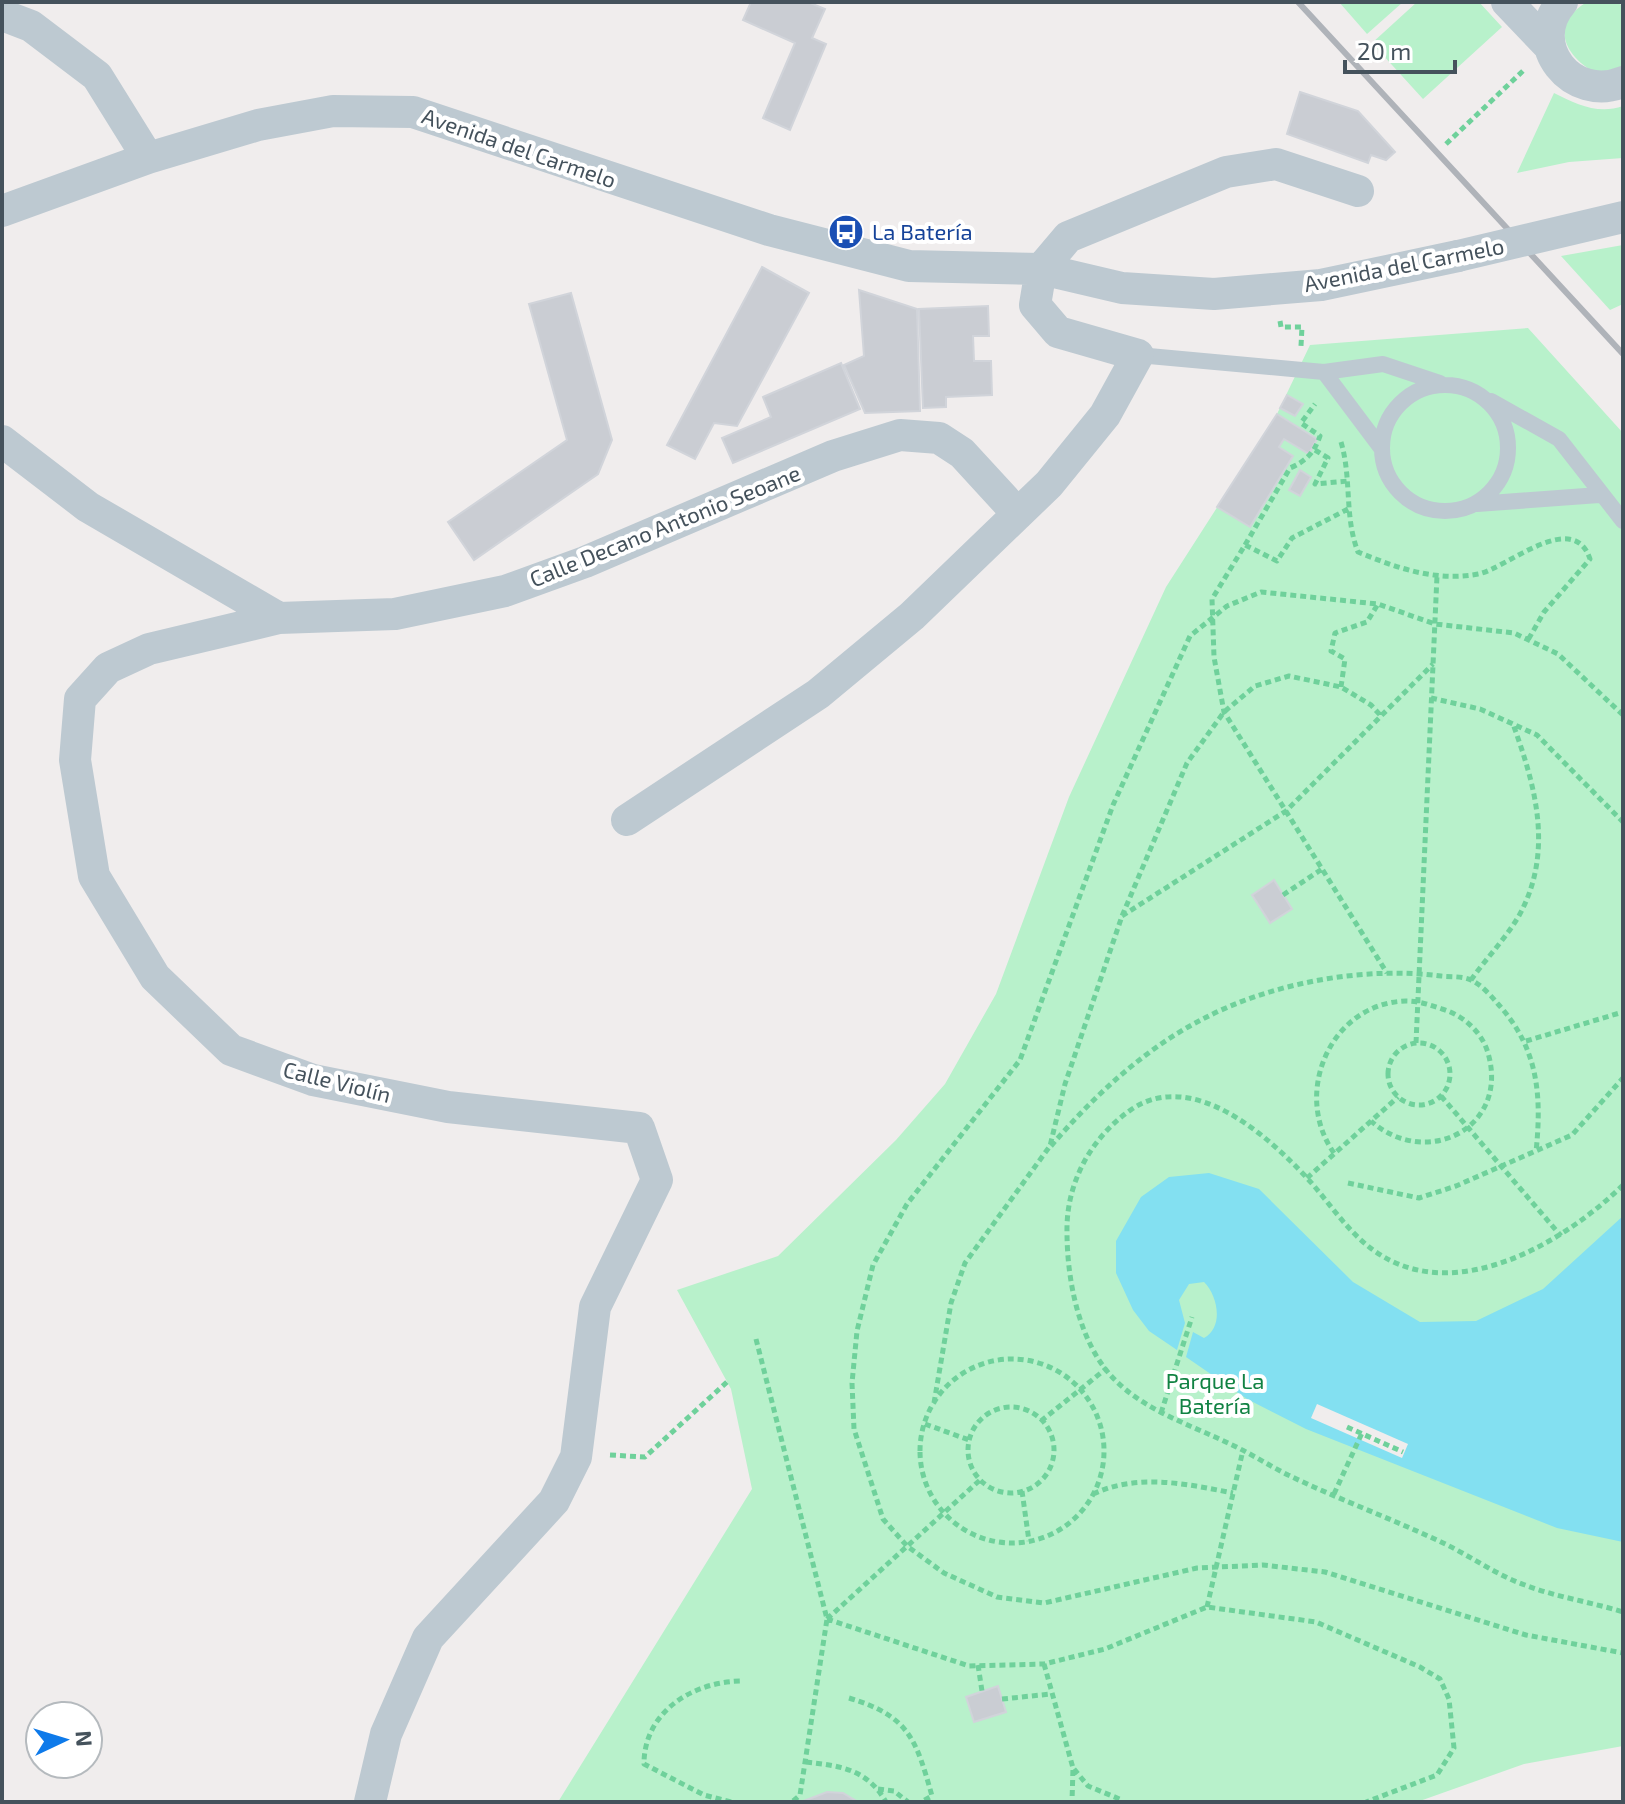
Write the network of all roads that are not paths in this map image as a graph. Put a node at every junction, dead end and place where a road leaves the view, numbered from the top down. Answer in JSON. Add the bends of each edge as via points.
{"nodes":[{"id":1,"x":1507,"y":2,"type":"edge"},
{"id":2,"x":1562,"y":2,"type":"edge"},
{"id":3,"x":2,"y":15,"type":"edge"},
{"id":4,"x":1550,"y":47,"type":"junction"},
{"id":5,"x":1623,"y":82,"type":"edge"},
{"id":6,"x":148,"y":158,"type":"junction"},
{"id":7,"x":1358,"y":191,"type":"dead end"},
{"id":8,"x":2,"y":211,"type":"edge"},
{"id":9,"x":1623,"y":217,"type":"edge"},
{"id":10,"x":1041,"y":269,"type":"junction"},
{"id":11,"x":1138,"y":355,"type":"junction"},
{"id":12,"x":1324,"y":372,"type":"junction"},
{"id":13,"x":1443,"y":384,"type":"junction"},
{"id":14,"x":1486,"y":398,"type":"junction"},
{"id":15,"x":2,"y":441,"type":"edge"},
{"id":16,"x":1381,"y":448,"type":"junction"},
{"id":17,"x":1599,"y":495,"type":"junction"},
{"id":18,"x":1476,"y":504,"type":"junction"},
{"id":19,"x":1018,"y":514,"type":"junction"},
{"id":20,"x":1623,"y":521,"type":"edge"},
{"id":21,"x":279,"y":618,"type":"junction"},
{"id":22,"x":627,"y":820,"type":"dead end"},
{"id":23,"x":370,"y":1802,"type":"edge"}],
"edges":[{"from":1,"to":4,"type":"street"},
{"from":2,"to":4,"type":"street","via":[[1552,17]]},
{"from":3,"to":6,"type":"street","via":[[31,26],[97,76]]},
{"from":4,"to":5,"type":"street","via":[[1556,63],[1582,84],[1599,88]]},
{"from":6,"to":8,"type":"street","name":"Avenida del Carmelo"},
{"from":6,"to":10,"type":"street","name":"Avenida del Carmelo","via":[[258,125],[333,111],[413,112],[769,230],[909,266]]},
{"from":7,"to":10,"type":"street","via":[[1276,164],[1226,172],[1068,237]]},
{"from":9,"to":10,"type":"street","name":"Avenida del Carmelo","bridge":true,"via":[[1321,285],[1214,294],[1122,288]]},
{"from":10,"to":11,"type":"street","via":[[1035,305],[1058,332]]},
{"from":11,"to":12,"type":"lane"},
{"from":11,"to":19,"type":"street","via":[[1105,415]]},
{"from":12,"to":13,"type":"lane","via":[[1383,364]]},
{"from":12,"to":16,"type":"lane"},
{"from":13,"to":14,"type":"lane"},
{"from":13,"to":16,"type":"lane","via":[[1418,389],[1396,407],[1384,428]]},
{"from":14,"to":17,"type":"lane","via":[[1559,439]]},
{"from":14,"to":18,"type":"lane","via":[[1508,437],[1506,465],[1499,483]]},
{"from":15,"to":21,"type":"street","via":[[88,507]]},
{"from":16,"to":18,"type":"lane","via":[[1387,474],[1404,497],[1420,506],[1453,511]]},
{"from":17,"to":18,"type":"lane"},
{"from":17,"to":20,"type":"lane"},
{"from":19,"to":21,"type":"street","name":"Calle Decano Antonio Seoane","via":[[962,453],[939,438],[900,435],[833,456],[505,591],[395,614]]},
{"from":19,"to":22,"type":"street","via":[[912,616],[818,694]]},
{"from":21,"to":23,"type":"street","name":"Calle Violín","via":[[149,649],[108,668],[80,699],[75,760],[94,876],[155,977],[231,1050],[313,1080],[448,1107],[639,1128],[657,1180],[595,1307],[576,1457],[554,1501],[428,1638],[386,1734]]}]}
